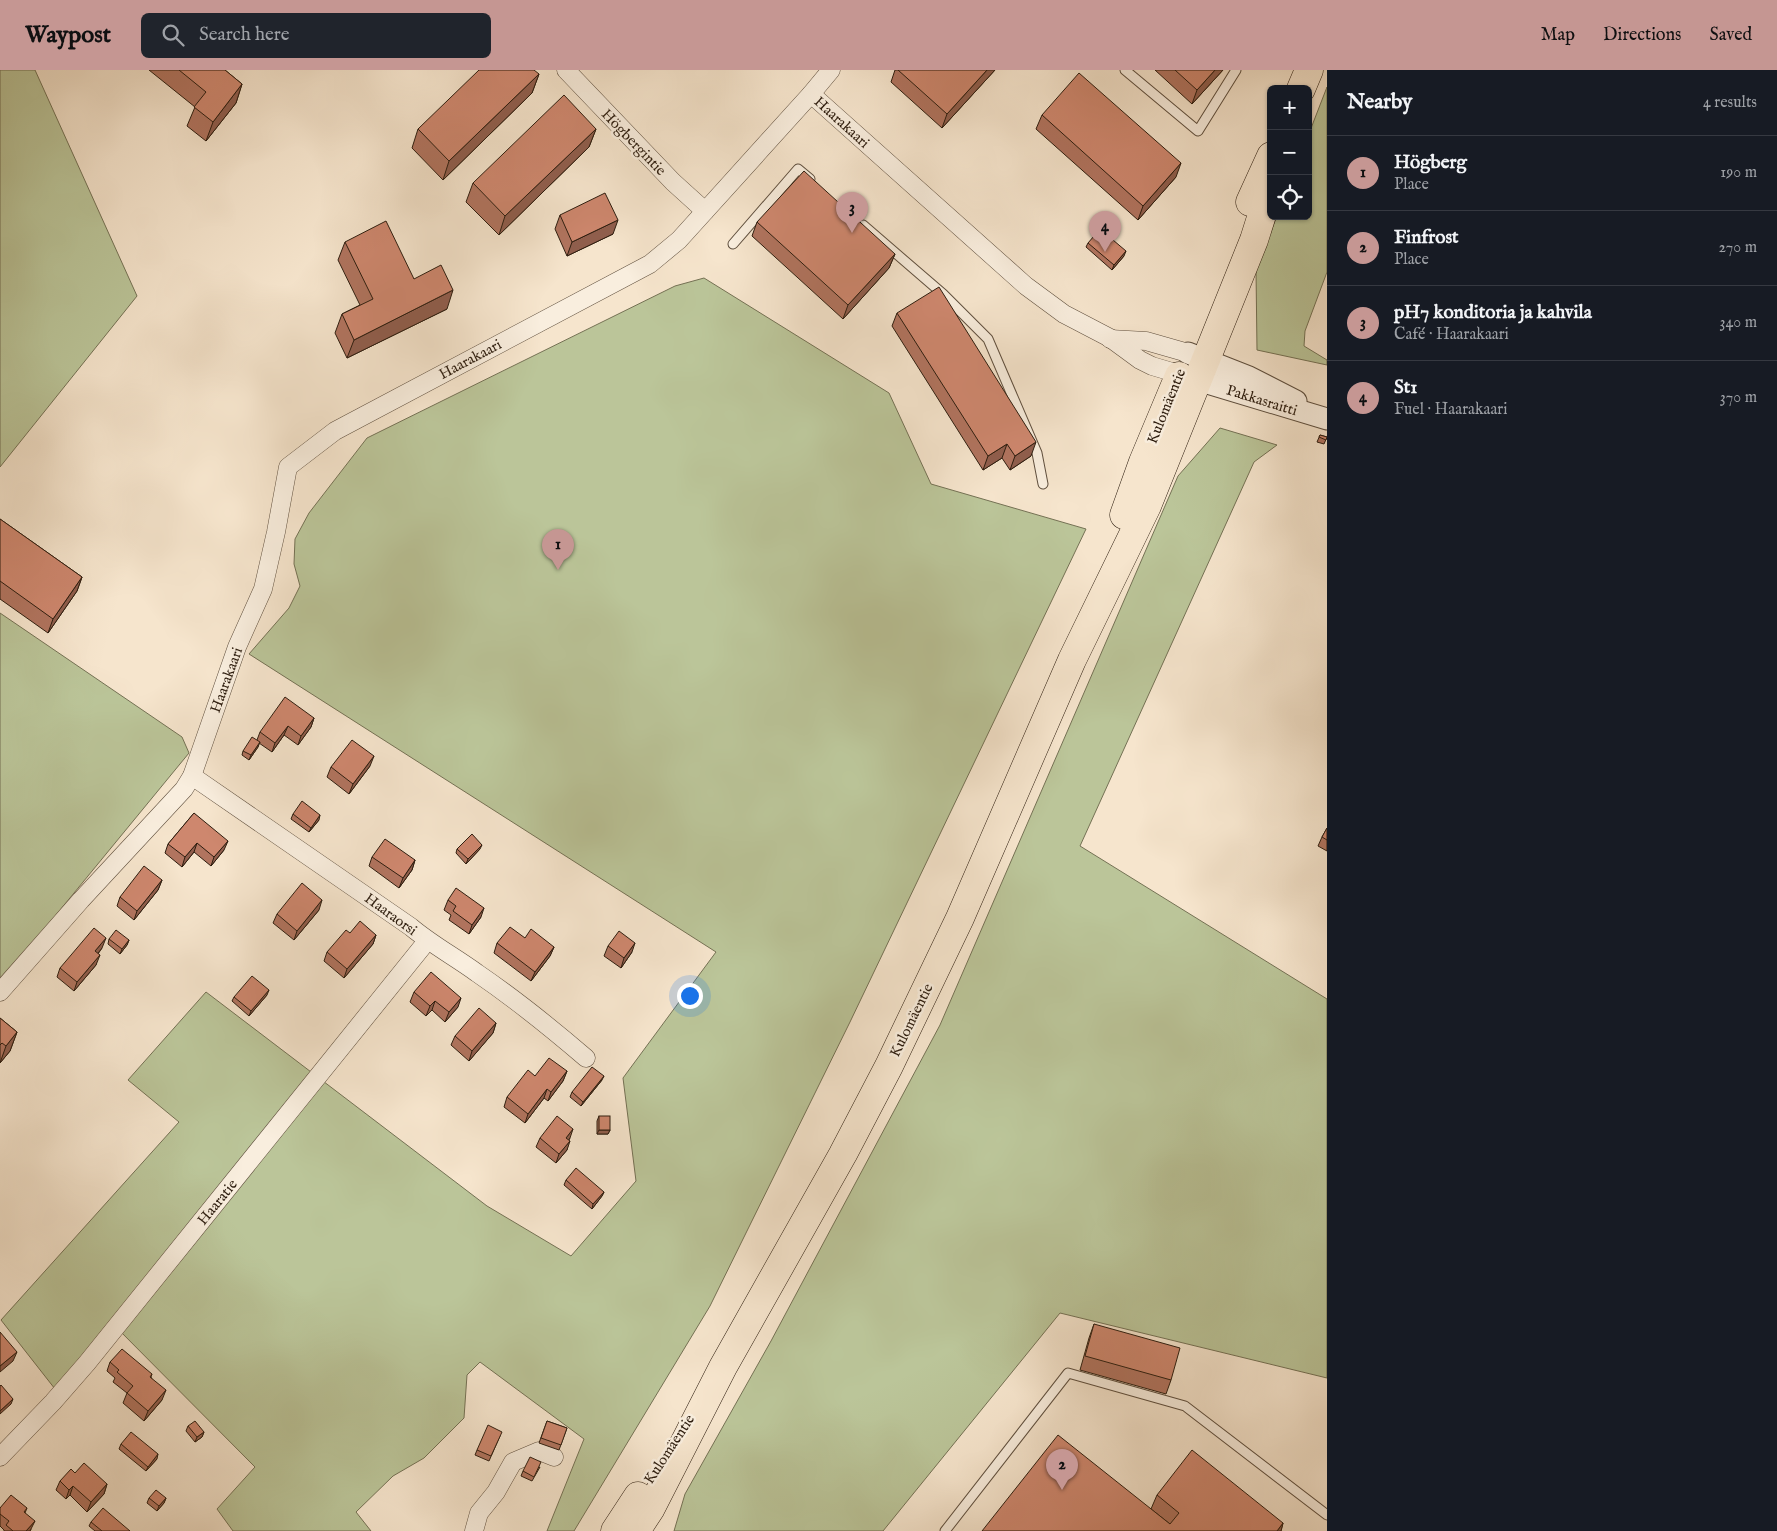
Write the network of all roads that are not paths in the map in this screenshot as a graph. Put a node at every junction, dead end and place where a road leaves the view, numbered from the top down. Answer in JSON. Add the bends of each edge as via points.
{"nodes":[{"id":1,"x":566,"y":70,"type":"edge"},
{"id":2,"x":831,"y":70,"type":"edge"},
{"id":3,"x":1125,"y":70,"type":"edge"},
{"id":4,"x":1236,"y":70,"type":"edge"},
{"id":5,"x":811,"y":94,"type":"junction"},
{"id":6,"x":1267,"y":165,"type":"edge"},
{"id":7,"x":819,"y":187,"type":"edge"},
{"id":8,"x":1267,"y":199,"type":"edge"},
{"id":9,"x":705,"y":211,"type":"junction"},
{"id":10,"x":855,"y":219,"type":"edge"},
{"id":11,"x":733,"y":244,"type":"dead end"},
{"id":12,"x":1193,"y":367,"type":"junction"},
{"id":13,"x":1327,"y":419,"type":"edge"},
{"id":14,"x":1043,"y":484,"type":"dead end"},
{"id":15,"x":192,"y":776,"type":"junction"},
{"id":16,"x":427,"y":940,"type":"junction"},
{"id":17,"x":0,"y":992,"type":"edge"},
{"id":18,"x":586,"y":1058,"type":"dead end"},
{"id":19,"x":723,"y":1368,"type":"junction"},
{"id":20,"x":0,"y":1457,"type":"edge"},
{"id":21,"x":554,"y":1457,"type":"dead end"},
{"id":22,"x":1327,"y":1515,"type":"edge"},
{"id":23,"x":474,"y":1531,"type":"edge"},
{"id":24,"x":615,"y":1531,"type":"edge"},
{"id":25,"x":636,"y":1531,"type":"edge"},
{"id":26,"x":945,"y":1531,"type":"edge"}],
"edges":[{"from":1,"to":9,"type":"street","name":"Högbergintie"},
{"from":2,"to":5,"type":"street"},
{"from":3,"to":4,"type":"lane","via":[[1198,131]]},
{"from":5,"to":9,"type":"street","name":"Haarakaari"},
{"from":5,"to":12,"type":"street","name":"Haarakaari","via":[[1026,286],[1064,314],[1110,338],[1146,341]]},
{"from":6,"to":12,"type":"main road","name":"Kulomäentie","via":[[1236,234]]},
{"from":7,"to":11,"type":"lane","via":[[798,169]]},
{"from":8,"to":12,"type":"main road","name":"Kulomäentie","via":[[1254,240]]},
{"from":9,"to":15,"type":"street","name":"Haarakaari","via":[[679,240],[650,264],[335,431],[288,467],[263,589],[237,647]]},
{"from":10,"to":14,"type":"lane","via":[[943,294],[988,339],[1037,454]]},
{"from":12,"to":13,"type":"street","name":"Pakkasraitti"},
{"from":12,"to":19,"type":"main road","name":"Kulomäentie","via":[[1147,506],[1072,660],[960,918],[843,1154]]},
{"from":15,"to":16,"type":"street","name":"Haaraorsi"},
{"from":15,"to":17,"type":"street","name":"Haarakaari"},
{"from":16,"to":18,"type":"street","name":"Haaraorsi","via":[[525,1006]]},
{"from":16,"to":20,"type":"street","name":"Haaratie","via":[[87,1363]]},
{"from":19,"to":24,"type":"main road","name":"Kulomäentie"},
{"from":19,"to":25,"type":"main road","name":"Kulomäentie"},
{"from":21,"to":23,"type":"street","via":[[539,1451],[513,1462],[479,1513]]},
{"from":22,"to":26,"type":"lane","via":[[1185,1406],[1068,1373]]}]}
